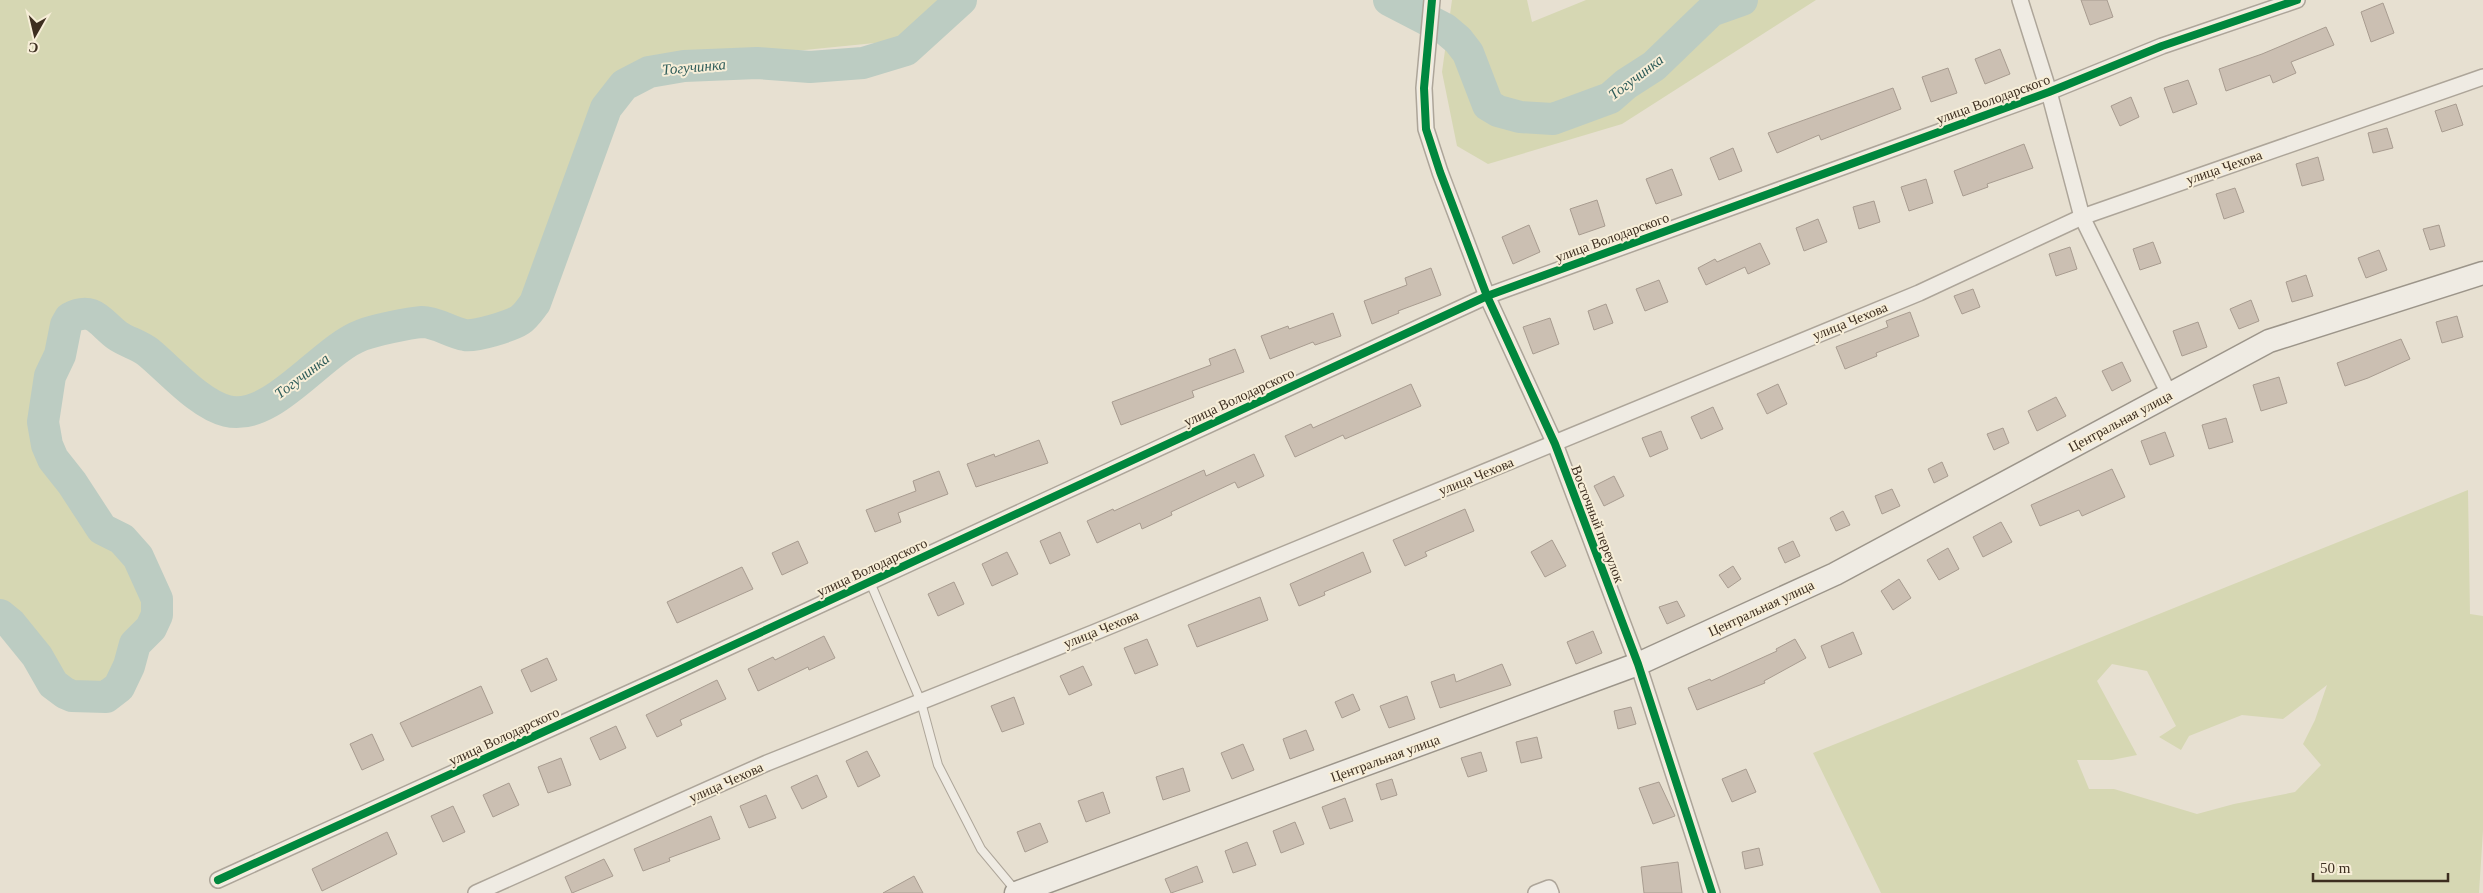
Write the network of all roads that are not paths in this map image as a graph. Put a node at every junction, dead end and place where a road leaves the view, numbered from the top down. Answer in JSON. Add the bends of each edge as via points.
{"nodes":[{"id":1,"x":2020,"y":0,"type":"edge"},
{"id":2,"x":2297,"y":0,"type":"edge"},
{"id":3,"x":1432,"y":3,"type":"edge"},
{"id":4,"x":2483,"y":77,"type":"edge"},
{"id":5,"x":2048,"y":92,"type":"junction"},
{"id":6,"x":2082,"y":217,"type":"junction"},
{"id":7,"x":2483,"y":273,"type":"edge"},
{"id":8,"x":1487,"y":296,"type":"junction"},
{"id":9,"x":2169,"y":394,"type":"junction"},
{"id":10,"x":1554,"y":444,"type":"junction"},
{"id":11,"x":870,"y":582,"type":"junction"},
{"id":12,"x":1638,"y":664,"type":"junction"},
{"id":13,"x":921,"y":702,"type":"junction"},
{"id":14,"x":218,"y":880,"type":"dead end"},
{"id":15,"x":476,"y":893,"type":"edge"},
{"id":16,"x":1017,"y":893,"type":"edge"},
{"id":17,"x":1712,"y":893,"type":"edge"}],
"edges":[{"from":1,"to":5,"type":"street"},
{"from":2,"to":5,"type":"street","name":"улица Володарского","via":[[2162,46]]},
{"from":3,"to":8,"type":"street","name":"Восточный переулок","via":[[1424,88],[1426,129]]},
{"from":4,"to":6,"type":"street","name":"улица Чехова"},
{"from":5,"to":6,"type":"street"},
{"from":5,"to":8,"type":"street","name":"улица Володарского"},
{"from":6,"to":9,"type":"street"},
{"from":6,"to":10,"type":"street","name":"улица Чехова","via":[[1919,293]]},
{"from":7,"to":9,"type":"main road","name":"Центральная улица","via":[[2268,341]]},
{"from":8,"to":10,"type":"street","name":"Восточный переулок"},
{"from":8,"to":11,"type":"street","name":"улица Володарского"},
{"from":9,"to":12,"type":"main road","name":"Центральная улица","via":[[1835,574]]},
{"from":10,"to":12,"type":"street","name":"Восточный переулок"},
{"from":10,"to":13,"type":"street","name":"улица Чехова"},
{"from":11,"to":13,"type":"lane"},
{"from":11,"to":14,"type":"street","name":"улица Володарского"},
{"from":12,"to":16,"type":"main road","name":"Центральная улица"},
{"from":12,"to":17,"type":"street","name":"Восточный переулок"},
{"from":13,"to":15,"type":"street","name":"улица Чехова","via":[[767,763]]},
{"from":13,"to":16,"type":"lane","via":[[942,773],[981,849]]}]}
